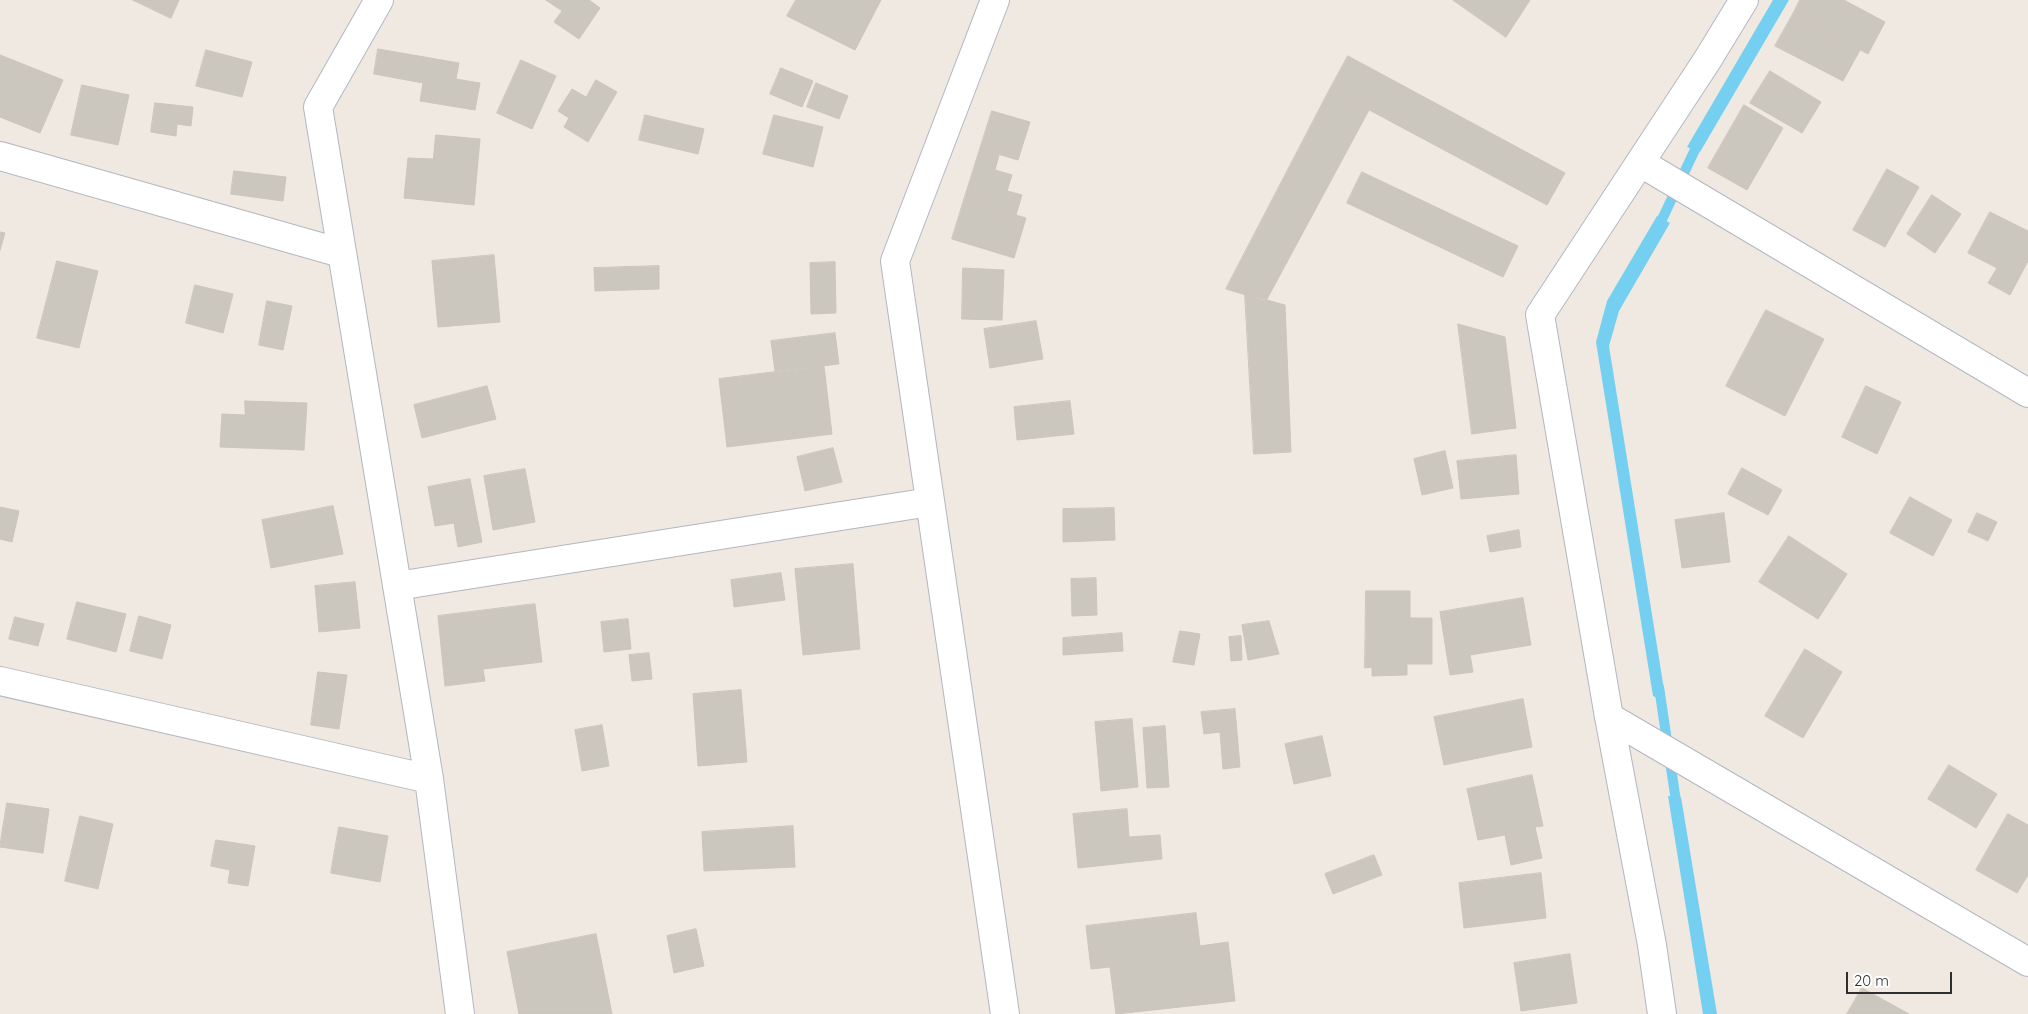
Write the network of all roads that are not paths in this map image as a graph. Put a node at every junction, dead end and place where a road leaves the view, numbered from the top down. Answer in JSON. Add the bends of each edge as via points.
{"nodes":[{"id":1,"x":379,"y":0,"type":"edge"},
{"id":2,"x":995,"y":0,"type":"edge"},
{"id":3,"x":1744,"y":0,"type":"edge"},
{"id":4,"x":0,"y":156,"type":"edge"},
{"id":5,"x":1641,"y":163,"type":"junction"},
{"id":6,"x":341,"y":253,"type":"junction"},
{"id":7,"x":2028,"y":393,"type":"edge"},
{"id":8,"x":930,"y":502,"type":"junction"},
{"id":9,"x":397,"y":586,"type":"junction"},
{"id":10,"x":0,"y":681,"type":"edge"},
{"id":11,"x":1608,"y":717,"type":"junction"},
{"id":12,"x":429,"y":779,"type":"junction"},
{"id":13,"x":2028,"y":962,"type":"edge"},
{"id":14,"x":460,"y":1014,"type":"edge"},
{"id":15,"x":1005,"y":1014,"type":"edge"},
{"id":16,"x":1662,"y":1014,"type":"edge"}],
"edges":[{"from":1,"to":6,"type":"street","via":[[318,108]]},
{"from":2,"to":8,"type":"street","via":[[895,261]]},
{"from":3,"to":5,"type":"street"},
{"from":4,"to":6,"type":"street"},
{"from":5,"to":7,"type":"street"},
{"from":5,"to":11,"type":"street","via":[[1540,315]]},
{"from":6,"to":9,"type":"street"},
{"from":8,"to":9,"type":"street"},
{"from":8,"to":15,"type":"street"},
{"from":9,"to":12,"type":"street"},
{"from":10,"to":12,"type":"street"},
{"from":11,"to":13,"type":"street"},
{"from":11,"to":16,"type":"street","via":[[1652,945]]},
{"from":12,"to":14,"type":"street"}]}
